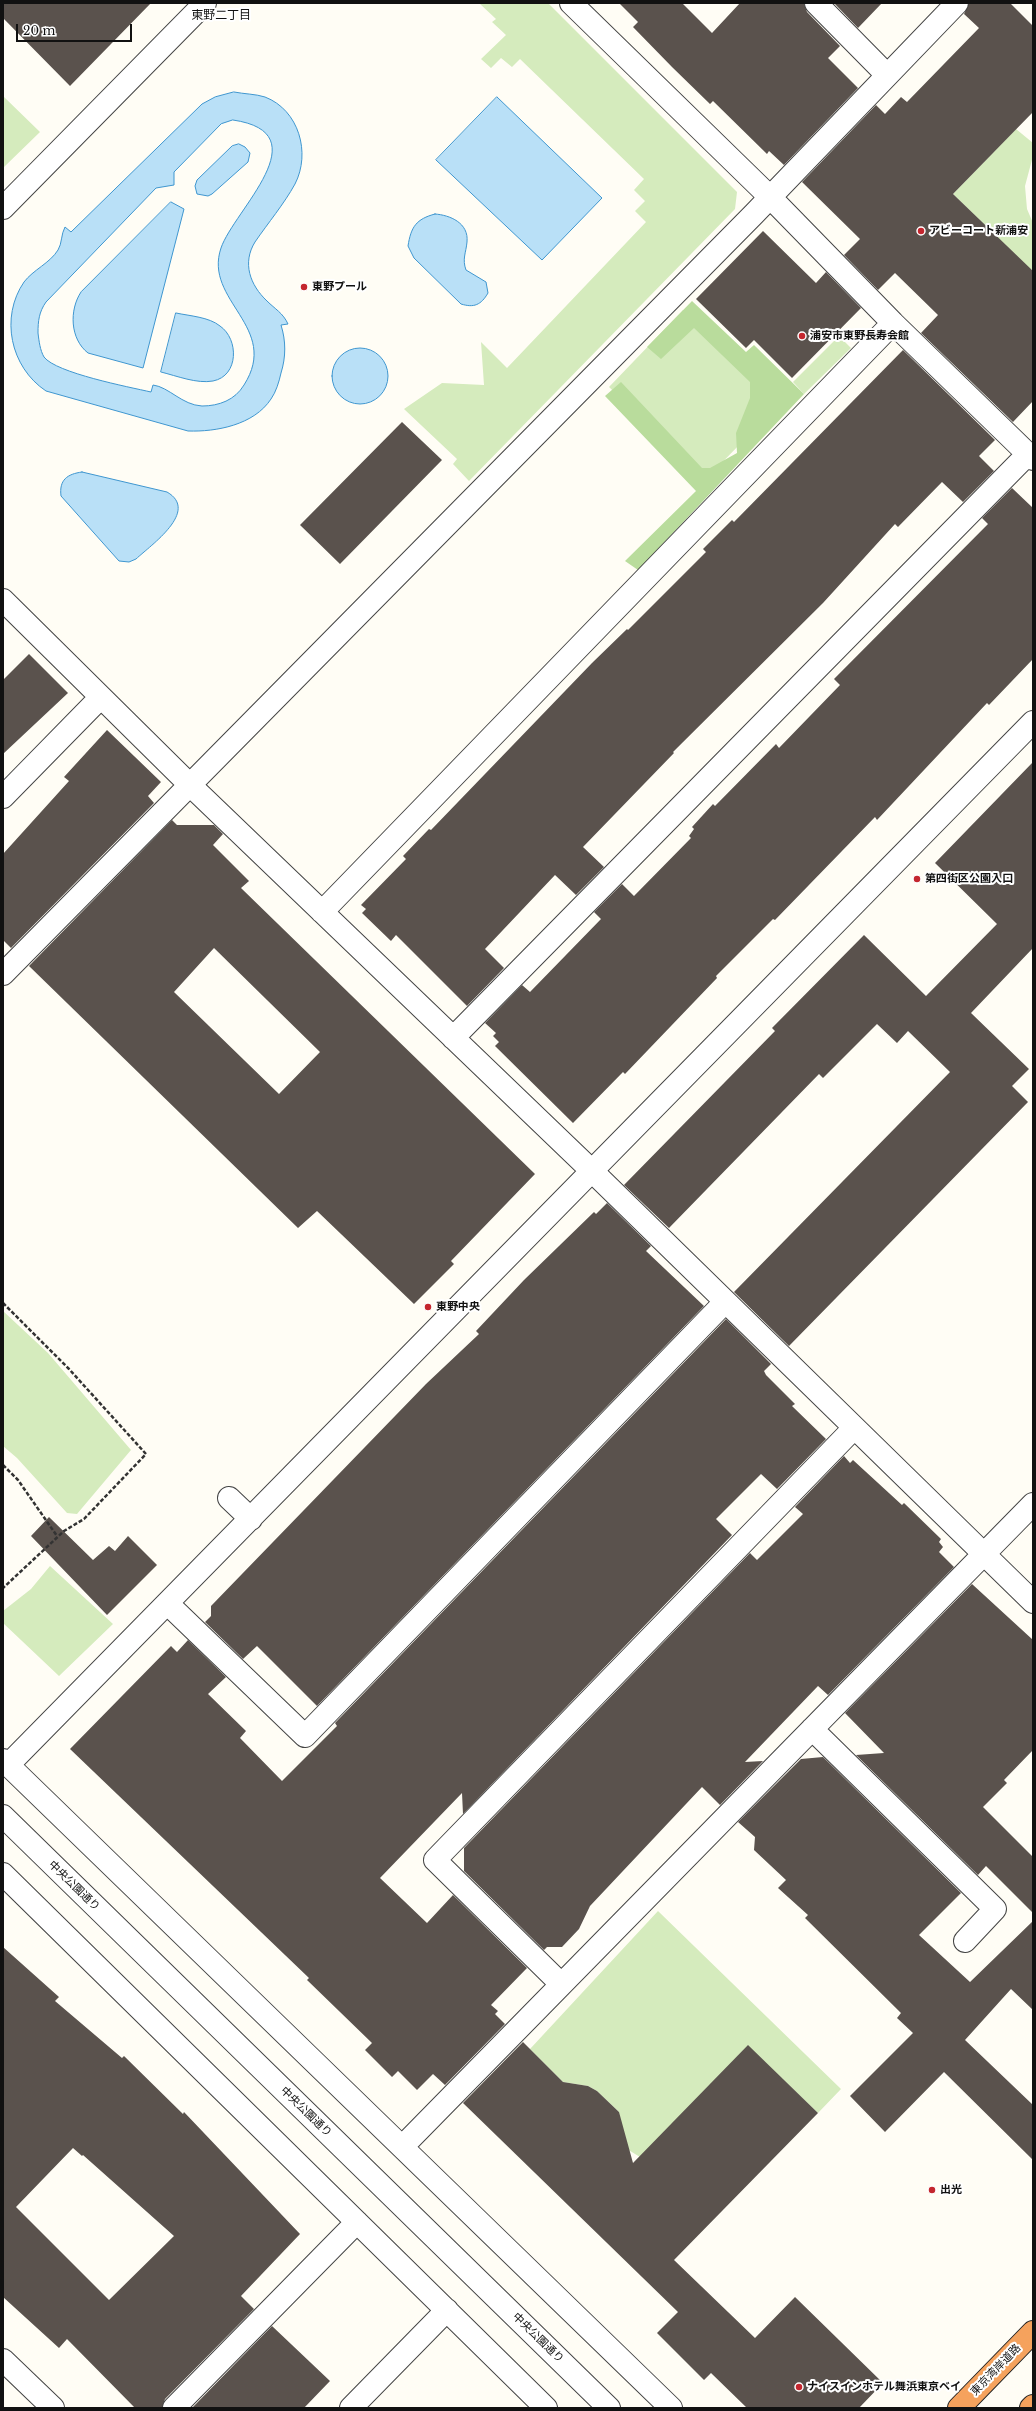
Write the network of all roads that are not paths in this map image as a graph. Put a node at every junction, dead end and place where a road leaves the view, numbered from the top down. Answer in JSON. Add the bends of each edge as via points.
{"nodes":[{"id":1,"x":205,"y":3,"type":"edge"},
{"id":2,"x":571,"y":3,"type":"edge"},
{"id":3,"x":816,"y":3,"type":"edge"},
{"id":4,"x":957,"y":3,"type":"edge"},
{"id":5,"x":886,"y":74,"type":"junction"},
{"id":6,"x":770,"y":197,"type":"junction"},
{"id":7,"x":3,"y":208,"type":"edge"},
{"id":8,"x":893,"y":323,"type":"junction"},
{"id":9,"x":1030,"y":456,"type":"edge"},
{"id":10,"x":3,"y":600,"type":"edge"},
{"id":11,"x":101,"y":697,"type":"junction"},
{"id":12,"x":1033,"y":722,"type":"edge"},
{"id":13,"x":189,"y":784,"type":"junction"},
{"id":14,"x":3,"y":797,"type":"edge"},
{"id":15,"x":322,"y":912,"type":"junction"},
{"id":16,"x":3,"y":974,"type":"edge"},
{"id":17,"x":453,"y":1038,"type":"junction"},
{"id":18,"x":592,"y":1171,"type":"junction"},
{"id":19,"x":725,"y":1302,"type":"junction"},
{"id":20,"x":854,"y":1428,"type":"junction"},
{"id":21,"x":229,"y":1498,"type":"dead end"},
{"id":22,"x":1033,"y":1504,"type":"edge"},
{"id":23,"x":251,"y":1519,"type":"junction"},
{"id":24,"x":985,"y":1554,"type":"junction"},
{"id":25,"x":1033,"y":1602,"type":"edge"},
{"id":26,"x":168,"y":1604,"type":"junction"},
{"id":27,"x":812,"y":1729,"type":"junction"},
{"id":28,"x":6,"y":1762,"type":"edge"},
{"id":29,"x":3,"y":1816,"type":"edge"},
{"id":30,"x":3,"y":1874,"type":"edge"},
{"id":31,"x":965,"y":1941,"type":"dead end"},
{"id":32,"x":561,"y":1984,"type":"junction"},
{"id":33,"x":402,"y":2147,"type":"junction"},
{"id":34,"x":357,"y":2222,"type":"junction"},
{"id":35,"x":447,"y":2310,"type":"junction"},
{"id":36,"x":1033,"y":2332,"type":"edge"},
{"id":37,"x":3,"y":2360,"type":"edge"},
{"id":38,"x":53,"y":2408,"type":"edge"},
{"id":39,"x":174,"y":2408,"type":"edge"},
{"id":40,"x":351,"y":2408,"type":"edge"},
{"id":41,"x":546,"y":2408,"type":"edge"},
{"id":42,"x":609,"y":2408,"type":"edge"},
{"id":43,"x":672,"y":2408,"type":"edge"},
{"id":44,"x":959,"y":2408,"type":"edge"}],
"edges":[{"from":1,"to":7,"type":"street"},
{"from":2,"to":6,"type":"street"},
{"from":3,"to":5,"type":"street"},
{"from":4,"to":5,"type":"street"},
{"from":5,"to":6,"type":"street"},
{"from":6,"to":8,"type":"street"},
{"from":6,"to":13,"type":"street"},
{"from":8,"to":9,"type":"street"},
{"from":8,"to":15,"type":"street"},
{"from":9,"to":17,"type":"street"},
{"from":10,"to":11,"type":"street"},
{"from":11,"to":13,"type":"street"},
{"from":11,"to":14,"type":"street"},
{"from":12,"to":18,"type":"street"},
{"from":13,"to":15,"type":"street"},
{"from":13,"to":16,"type":"street"},
{"from":15,"to":17,"type":"street"},
{"from":17,"to":18,"type":"street"},
{"from":18,"to":19,"type":"street"},
{"from":18,"to":23,"type":"street"},
{"from":19,"to":20,"type":"street"},
{"from":19,"to":26,"type":"street","via":[[305,1736]]},
{"from":20,"to":24,"type":"street"},
{"from":20,"to":32,"type":"street","via":[[435,1860]]},
{"from":21,"to":23,"type":"street"},
{"from":22,"to":24,"type":"street"},
{"from":23,"to":26,"type":"street"},
{"from":24,"to":25,"type":"street"},
{"from":24,"to":27,"type":"street"},
{"from":26,"to":28,"type":"street"},
{"from":27,"to":31,"type":"street","via":[[995,1909]]},
{"from":27,"to":32,"type":"street"},
{"from":28,"to":33,"type":"street"},
{"from":29,"to":42,"type":"street","name":"中央公園通り"},
{"from":30,"to":34,"type":"street"},
{"from":32,"to":33,"type":"street"},
{"from":33,"to":43,"type":"street"},
{"from":34,"to":35,"type":"street"},
{"from":34,"to":39,"type":"street"},
{"from":35,"to":40,"type":"street"},
{"from":35,"to":41,"type":"street"},
{"from":36,"to":44,"type":"highway","name":"東京湾岸道路"},
{"from":37,"to":38,"type":"street"}]}
